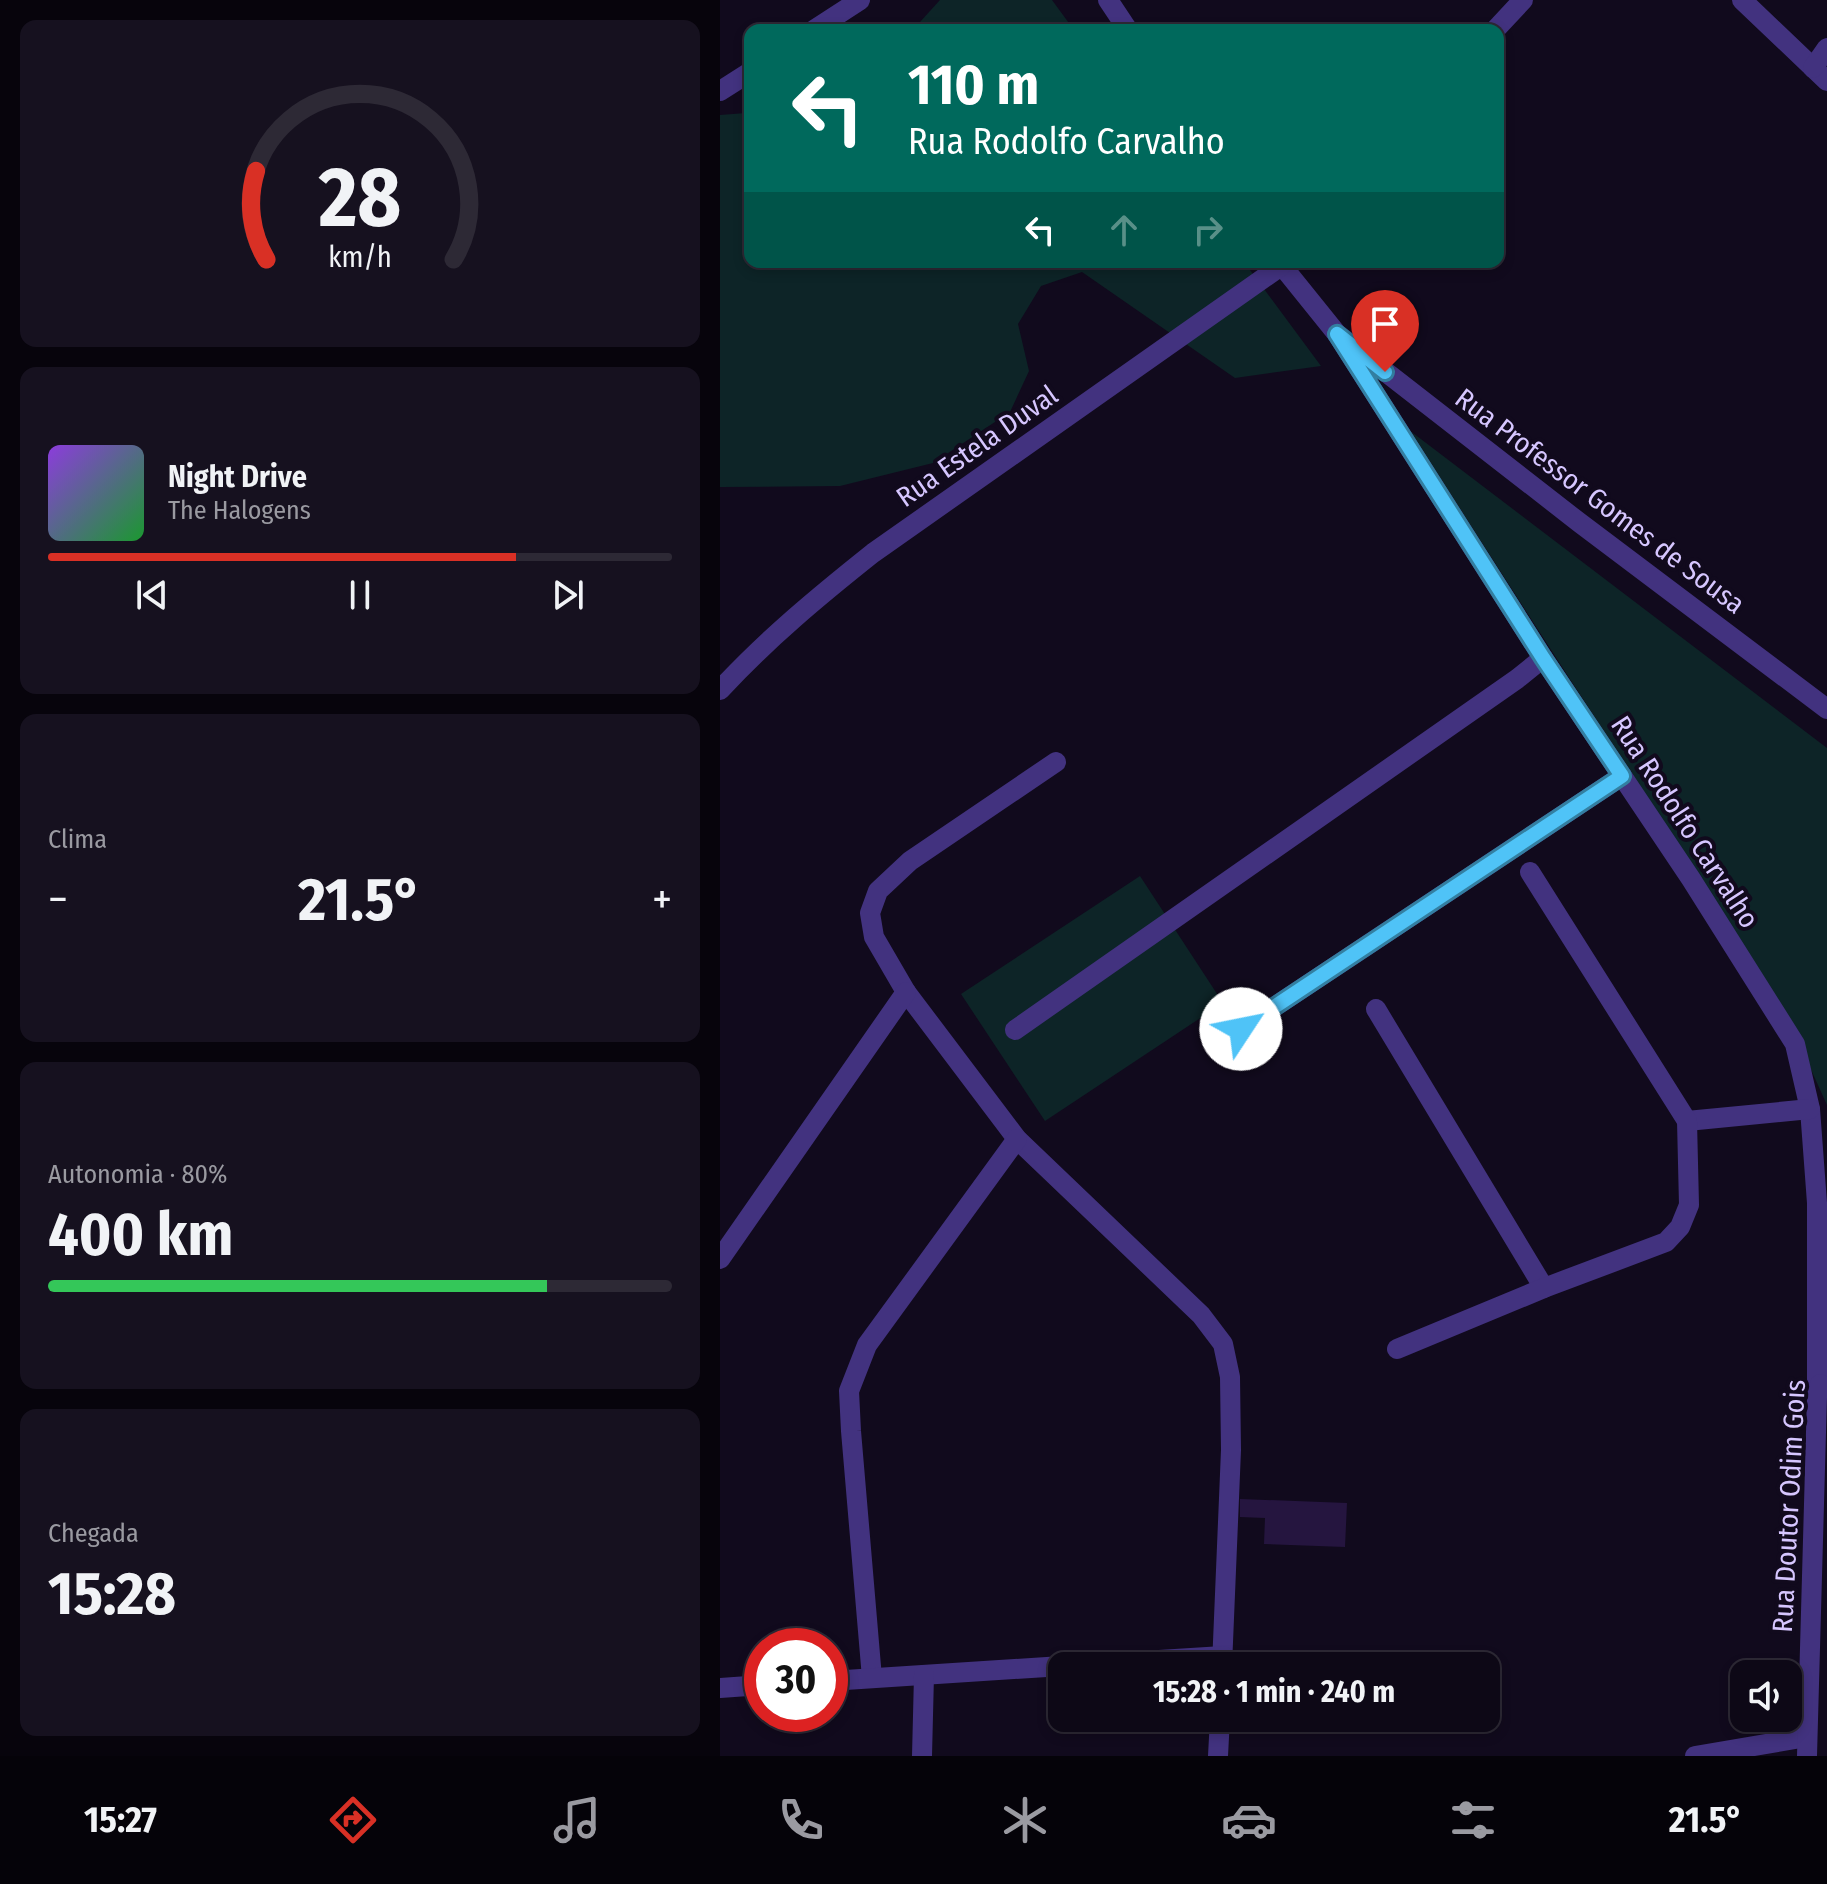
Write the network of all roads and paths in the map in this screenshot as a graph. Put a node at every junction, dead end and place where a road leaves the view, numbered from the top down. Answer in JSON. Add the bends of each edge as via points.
{"nodes":[{"id":1,"x":860,"y":0,"type":"edge"},
{"id":2,"x":1108,"y":0,"type":"edge"},
{"id":3,"x":1523,"y":0,"type":"edge"},
{"id":4,"x":1742,"y":0,"type":"edge"},
{"id":5,"x":823,"y":24,"type":"edge"},
{"id":6,"x":1124,"y":24,"type":"edge"},
{"id":7,"x":1501,"y":24,"type":"edge"},
{"id":8,"x":1827,"y":48,"type":"edge"},
{"id":9,"x":1820,"y":74,"type":"edge"},
{"id":10,"x":744,"y":76,"type":"edge"},
{"id":11,"x":720,"y":91,"type":"edge"},
{"id":12,"x":1274,"y":268,"type":"edge"},
{"id":13,"x":1283,"y":268,"type":"edge"},
{"id":14,"x":1337,"y":334,"type":"junction"},
{"id":15,"x":1543,"y":658,"type":"junction"},
{"id":16,"x":720,"y":690,"type":"edge"},
{"id":17,"x":1827,"y":709,"type":"edge"},
{"id":18,"x":1056,"y":762,"type":"dead end"},
{"id":19,"x":1622,"y":776,"type":"junction"},
{"id":20,"x":1530,"y":872,"type":"dead end"},
{"id":21,"x":906,"y":992,"type":"junction"},
{"id":22,"x":1376,"y":1009,"type":"dead end"},
{"id":23,"x":1241,"y":1029,"type":"dead end"},
{"id":24,"x":1015,"y":1030,"type":"dead end"},
{"id":25,"x":1810,"y":1109,"type":"junction"},
{"id":26,"x":1687,"y":1121,"type":"junction"},
{"id":27,"x":1017,"y":1139,"type":"junction"},
{"id":28,"x":720,"y":1259,"type":"edge"},
{"id":29,"x":1544,"y":1288,"type":"junction"},
{"id":30,"x":1397,"y":1349,"type":"dead end"},
{"id":31,"x":1827,"y":1354,"type":"edge"},
{"id":32,"x":1817,"y":1396,"type":"junction"},
{"id":33,"x":1820,"y":1548,"type":"edge"},
{"id":34,"x":1223,"y":1652,"type":"edge"},
{"id":35,"x":1048,"y":1667,"type":"edge"},
{"id":36,"x":924,"y":1675,"type":"junction"},
{"id":37,"x":872,"y":1678,"type":"junction"},
{"id":38,"x":848,"y":1680,"type":"edge"},
{"id":39,"x":744,"y":1686,"type":"edge"},
{"id":40,"x":720,"y":1688,"type":"edge"},
{"id":41,"x":1219,"y":1732,"type":"edge"},
{"id":42,"x":1807,"y":1746,"type":"edge"},
{"id":43,"x":922,"y":1756,"type":"edge"},
{"id":44,"x":1218,"y":1756,"type":"edge"},
{"id":45,"x":1695,"y":1756,"type":"edge"}],
"edges":[{"from":1,"to":5,"type":"street"},
{"from":2,"to":6,"type":"street"},
{"from":3,"to":7,"type":"street"},
{"from":4,"to":9,"type":"street"},
{"from":8,"to":9,"type":"street"},
{"from":10,"to":11,"type":"street"},
{"from":12,"to":16,"type":"street","name":"Rua Estela Duval","via":[[873,553],[815,599]]},
{"from":13,"to":14,"type":"street","name":"Rua Professor Gomes de Sousa"},
{"from":14,"to":15,"type":"street","name":"Rua Rodolfo Carvalho"},
{"from":14,"to":17,"type":"street","name":"Rua Professor Gomes de Sousa"},
{"from":15,"to":19,"type":"street","name":"Rua Rodolfo Carvalho"},
{"from":15,"to":24,"type":"street"},
{"from":18,"to":21,"type":"street","via":[[910,861],[878,891],[870,913],[874,937]]},
{"from":19,"to":23,"type":"street"},
{"from":19,"to":25,"type":"street","name":"Rua Rodolfo Carvalho","via":[[1795,1044]]},
{"from":20,"to":26,"type":"street"},
{"from":21,"to":27,"type":"street"},
{"from":21,"to":28,"type":"street"},
{"from":22,"to":29,"type":"street"},
{"from":25,"to":26,"type":"street"},
{"from":25,"to":32,"type":"street","name":"Rua Rodolfo Carvalho","via":[[1817,1203]]},
{"from":26,"to":29,"type":"street","via":[[1689,1205],[1680,1227],[1666,1242]]},
{"from":27,"to":34,"type":"street","via":[[1201,1315],[1223,1344],[1230,1377],[1231,1450]]},
{"from":27,"to":37,"type":"street","via":[[867,1345],[849,1391]]},
{"from":29,"to":30,"type":"street"},
{"from":31,"to":32,"type":"street","name":"Rua Doutor Odim Gois"},
{"from":32,"to":33,"type":"street","name":"Rua Doutor Odim Gois"},
{"from":33,"to":42,"type":"street","name":"Rua Doutor Odim Gois"},
{"from":35,"to":36,"type":"street"},
{"from":36,"to":37,"type":"street"},
{"from":36,"to":43,"type":"street"},
{"from":37,"to":38,"type":"street"},
{"from":39,"to":40,"type":"street"},
{"from":41,"to":44,"type":"street"},
{"from":42,"to":45,"type":"street"}]}
